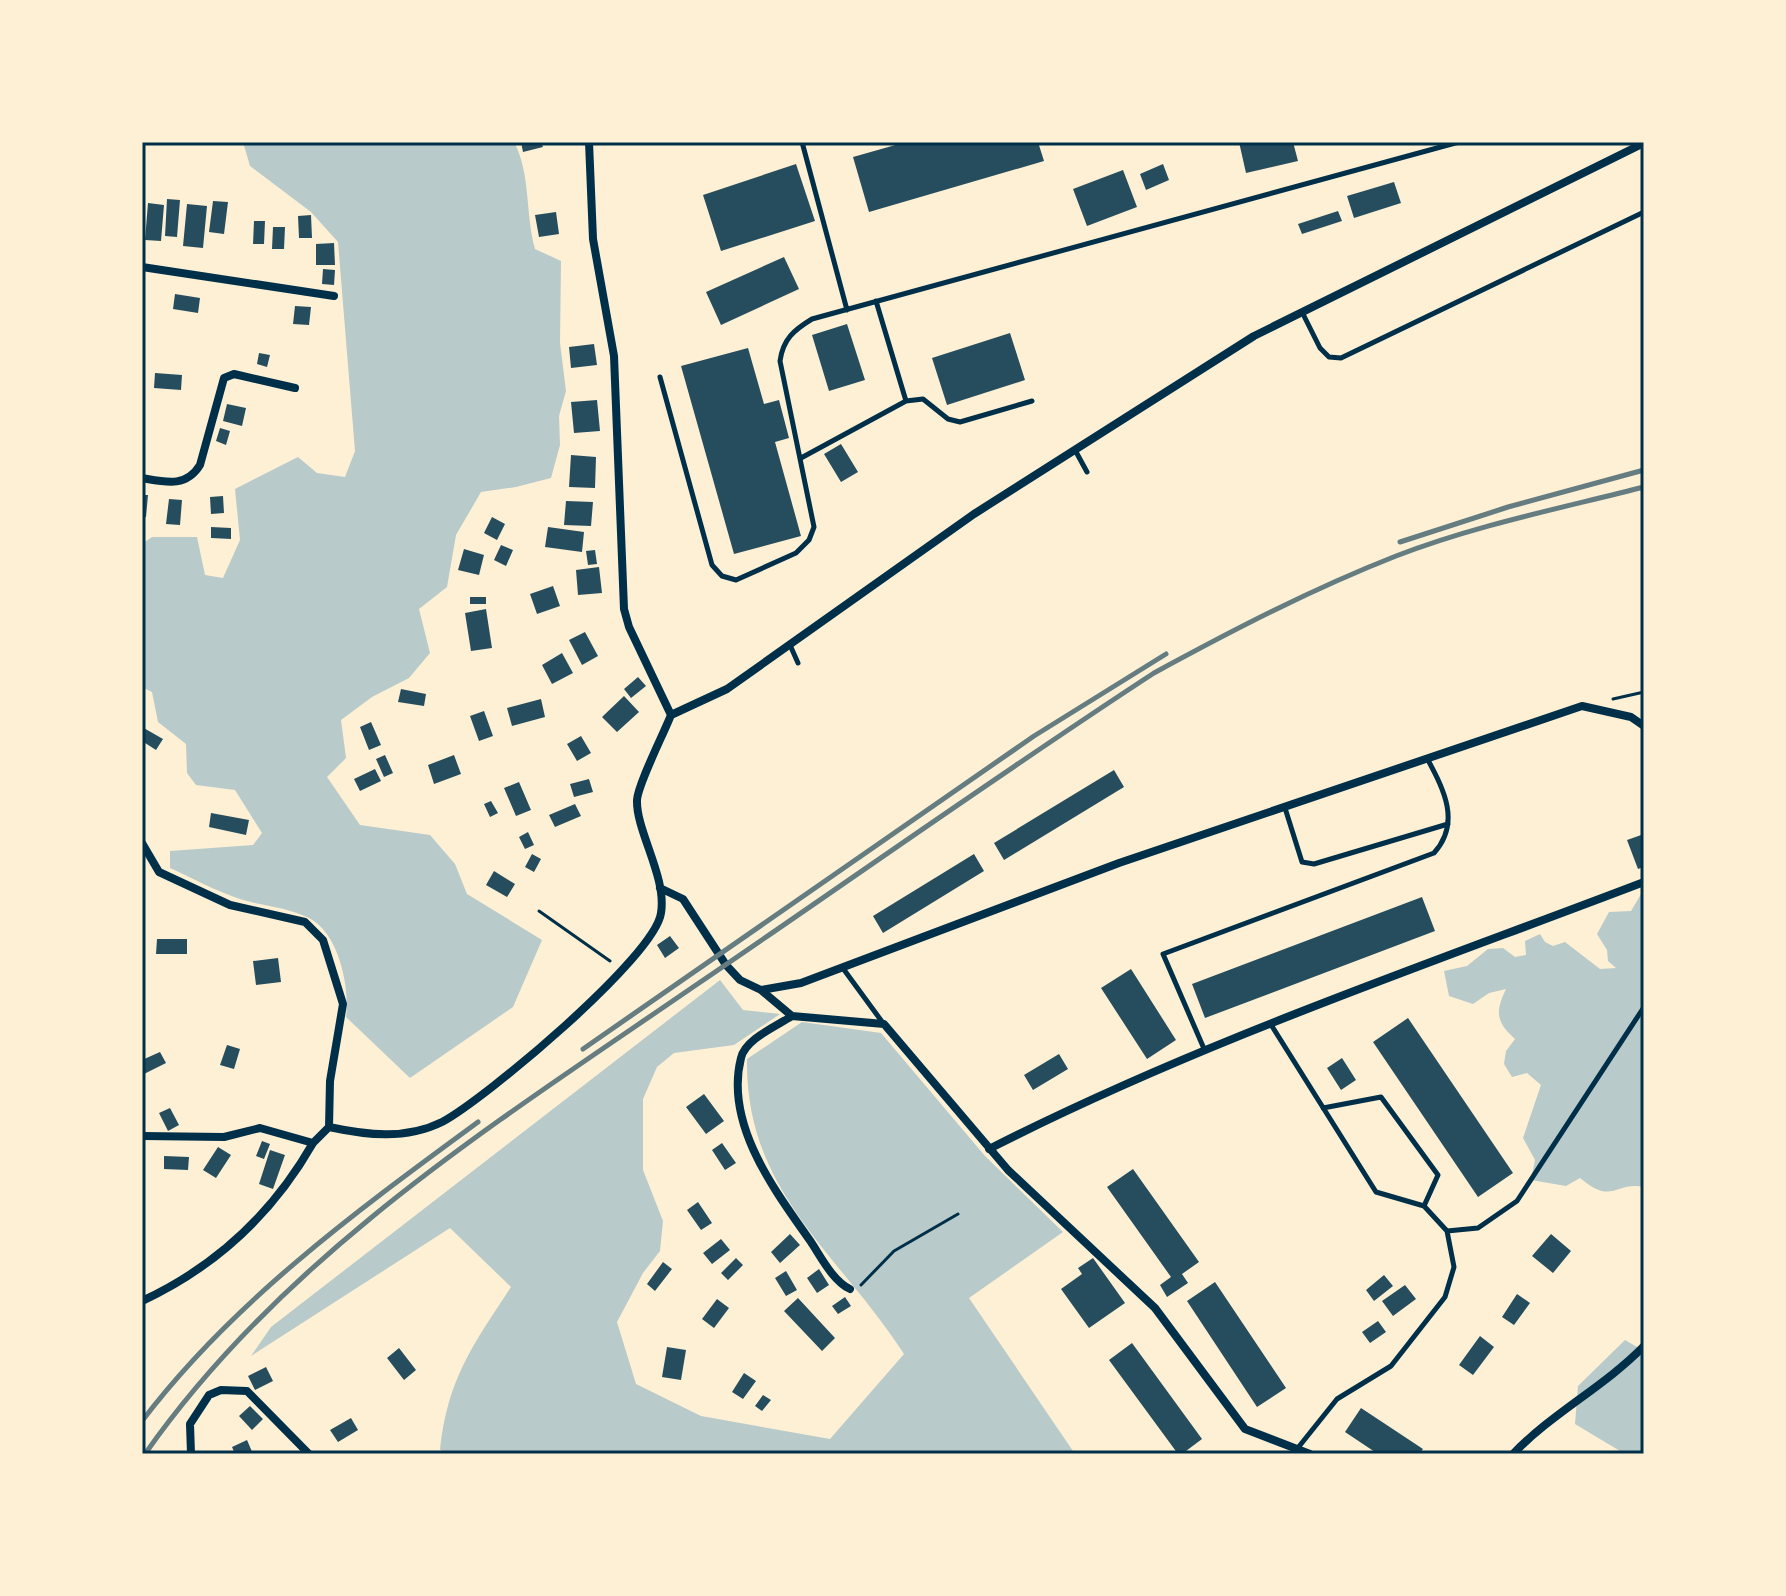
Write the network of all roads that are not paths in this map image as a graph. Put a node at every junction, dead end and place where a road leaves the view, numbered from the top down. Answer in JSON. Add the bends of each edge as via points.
{"nodes":[{"id":1,"x":589,"y":142,"type":"edge"},
{"id":2,"x":802,"y":142,"type":"edge"},
{"id":3,"x":1459,"y":142,"type":"edge"},
{"id":4,"x":1644,"y":143,"type":"edge"},
{"id":5,"x":1644,"y":212,"type":"edge"},
{"id":6,"x":142,"y":267,"type":"edge"},
{"id":7,"x":334,"y":296,"type":"dead end"},
{"id":8,"x":876,"y":301,"type":"junction"},
{"id":9,"x":847,"y":310,"type":"junction"},
{"id":10,"x":1302,"y":312,"type":"junction"},
{"id":11,"x":660,"y":377,"type":"dead end"},
{"id":12,"x":295,"y":388,"type":"dead end"},
{"id":13,"x":906,"y":401,"type":"junction"},
{"id":14,"x":1032,"y":401,"type":"dead end"},
{"id":15,"x":1075,"y":450,"type":"junction"},
{"id":16,"x":801,"y":458,"type":"junction"},
{"id":17,"x":1087,"y":472,"type":"dead end"},
{"id":18,"x":142,"y":478,"type":"edge"},
{"id":19,"x":790,"y":645,"type":"junction"},
{"id":20,"x":798,"y":663,"type":"dead end"},
{"id":21,"x":671,"y":715,"type":"junction"},
{"id":22,"x":1644,"y":726,"type":"edge"},
{"id":23,"x":1428,"y":760,"type":"junction"},
{"id":24,"x":1285,"y":808,"type":"junction"},
{"id":25,"x":1448,"y":824,"type":"junction"},
{"id":26,"x":142,"y":843,"type":"edge"},
{"id":27,"x":1644,"y":882,"type":"edge"},
{"id":28,"x":660,"y":888,"type":"junction"},
{"id":29,"x":842,"y":967,"type":"junction"},
{"id":30,"x":761,"y":990,"type":"junction"},
{"id":31,"x":1644,"y":1007,"type":"edge"},
{"id":32,"x":792,"y":1016,"type":"junction"},
{"id":33,"x":1270,"y":1023,"type":"junction"},
{"id":34,"x":884,"y":1024,"type":"junction"},
{"id":35,"x":1205,"y":1051,"type":"junction"},
{"id":36,"x":1323,"y":1108,"type":"junction"},
{"id":37,"x":329,"y":1127,"type":"junction"},
{"id":38,"x":142,"y":1136,"type":"edge"},
{"id":39,"x":313,"y":1143,"type":"junction"},
{"id":40,"x":989,"y":1149,"type":"junction"},
{"id":41,"x":1424,"y":1206,"type":"junction"},
{"id":42,"x":1447,"y":1231,"type":"junction"},
{"id":43,"x":850,"y":1289,"type":"road end"},
{"id":44,"x":142,"y":1301,"type":"edge"},
{"id":45,"x":1644,"y":1346,"type":"edge"},
{"id":46,"x":1296,"y":1449,"type":"junction"},
{"id":47,"x":191,"y":1454,"type":"edge"},
{"id":48,"x":309,"y":1454,"type":"edge"},
{"id":49,"x":1310,"y":1454,"type":"edge"},
{"id":50,"x":1513,"y":1454,"type":"edge"}],
"edges":[{"from":1,"to":21,"type":"street","via":[[593,239],[614,356],[624,609]]},
{"from":2,"to":9,"type":"lane"},
{"from":3,"to":8,"type":"lane"},
{"from":4,"to":10,"type":"street"},
{"from":5,"to":10,"type":"lane","via":[[1341,358],[1329,357],[1320,348]]},
{"from":6,"to":7,"type":"street"},
{"from":8,"to":9,"type":"lane"},
{"from":8,"to":13,"type":"lane"},
{"from":9,"to":16,"type":"lane","via":[[804,324],[782,347],[780,361]]},
{"from":10,"to":15,"type":"street","via":[[1254,336]]},
{"from":11,"to":16,"type":"lane","via":[[712,565],[722,576],[736,580],[796,553],[809,540],[814,527]]},
{"from":12,"to":18,"type":"street","via":[[234,374],[224,378],[193,476],[174,483]]},
{"from":13,"to":14,"type":"lane","via":[[923,399],[960,422]]},
{"from":13,"to":16,"type":"lane"},
{"from":15,"to":17,"type":"lane"},
{"from":15,"to":19,"type":"street","via":[[974,514]]},
{"from":19,"to":20,"type":"lane"},
{"from":19,"to":21,"type":"street","via":[[727,689]]},
{"from":21,"to":28,"type":"street","via":[[637,799]]},
{"from":22,"to":23,"type":"street","via":[[1631,717],[1582,706]]},
{"from":23,"to":24,"type":"street"},
{"from":23,"to":25,"type":"lane","via":[[1445,791]]},
{"from":24,"to":25,"type":"lane","via":[[1302,862],[1314,864]]},
{"from":24,"to":29,"type":"street","via":[[1119,863]]},
{"from":25,"to":35,"type":"lane","via":[[1444,842],[1434,853],[1163,954]]},
{"from":26,"to":37,"type":"street","via":[[159,872],[230,905],[305,922],[323,940],[343,1004],[330,1081]]},
{"from":27,"to":33,"type":"street"},
{"from":28,"to":30,"type":"street","via":[[683,899],[726,965],[740,980]]},
{"from":28,"to":37,"type":"street","via":[[662,915],[623,970],[554,1037],[442,1121],[412,1132],[369,1136]]},
{"from":29,"to":30,"type":"street","via":[[801,983]]},
{"from":29,"to":34,"type":"lane"},
{"from":30,"to":32,"type":"street"},
{"from":31,"to":42,"type":"lane","via":[[1517,1201],[1478,1228]]},
{"from":32,"to":34,"type":"street"},
{"from":32,"to":43,"type":"street","via":[[753,1041],[741,1056],[739,1093],[748,1136],[771,1185]]},
{"from":33,"to":35,"type":"street"},
{"from":33,"to":36,"type":"lane"},
{"from":34,"to":40,"type":"street"},
{"from":35,"to":40,"type":"street","via":[[1082,1102]]},
{"from":36,"to":41,"type":"lane","via":[[1376,1192]]},
{"from":36,"to":41,"type":"lane","via":[[1381,1097],[1438,1175]]},
{"from":37,"to":39,"type":"street"},
{"from":38,"to":39,"type":"street","via":[[224,1137],[260,1128]]},
{"from":39,"to":44,"type":"street","via":[[293,1179],[250,1229],[171,1287]]},
{"from":40,"to":46,"type":"street","via":[[1155,1308],[1245,1429]]},
{"from":41,"to":42,"type":"lane"},
{"from":42,"to":46,"type":"lane","via":[[1454,1267],[1445,1297],[1391,1366],[1337,1399]]},
{"from":45,"to":50,"type":"street","via":[[1616,1375]]},
{"from":46,"to":49,"type":"street"},
{"from":47,"to":48,"type":"street","via":[[193,1417],[209,1395],[221,1390],[247,1391]]}]}
